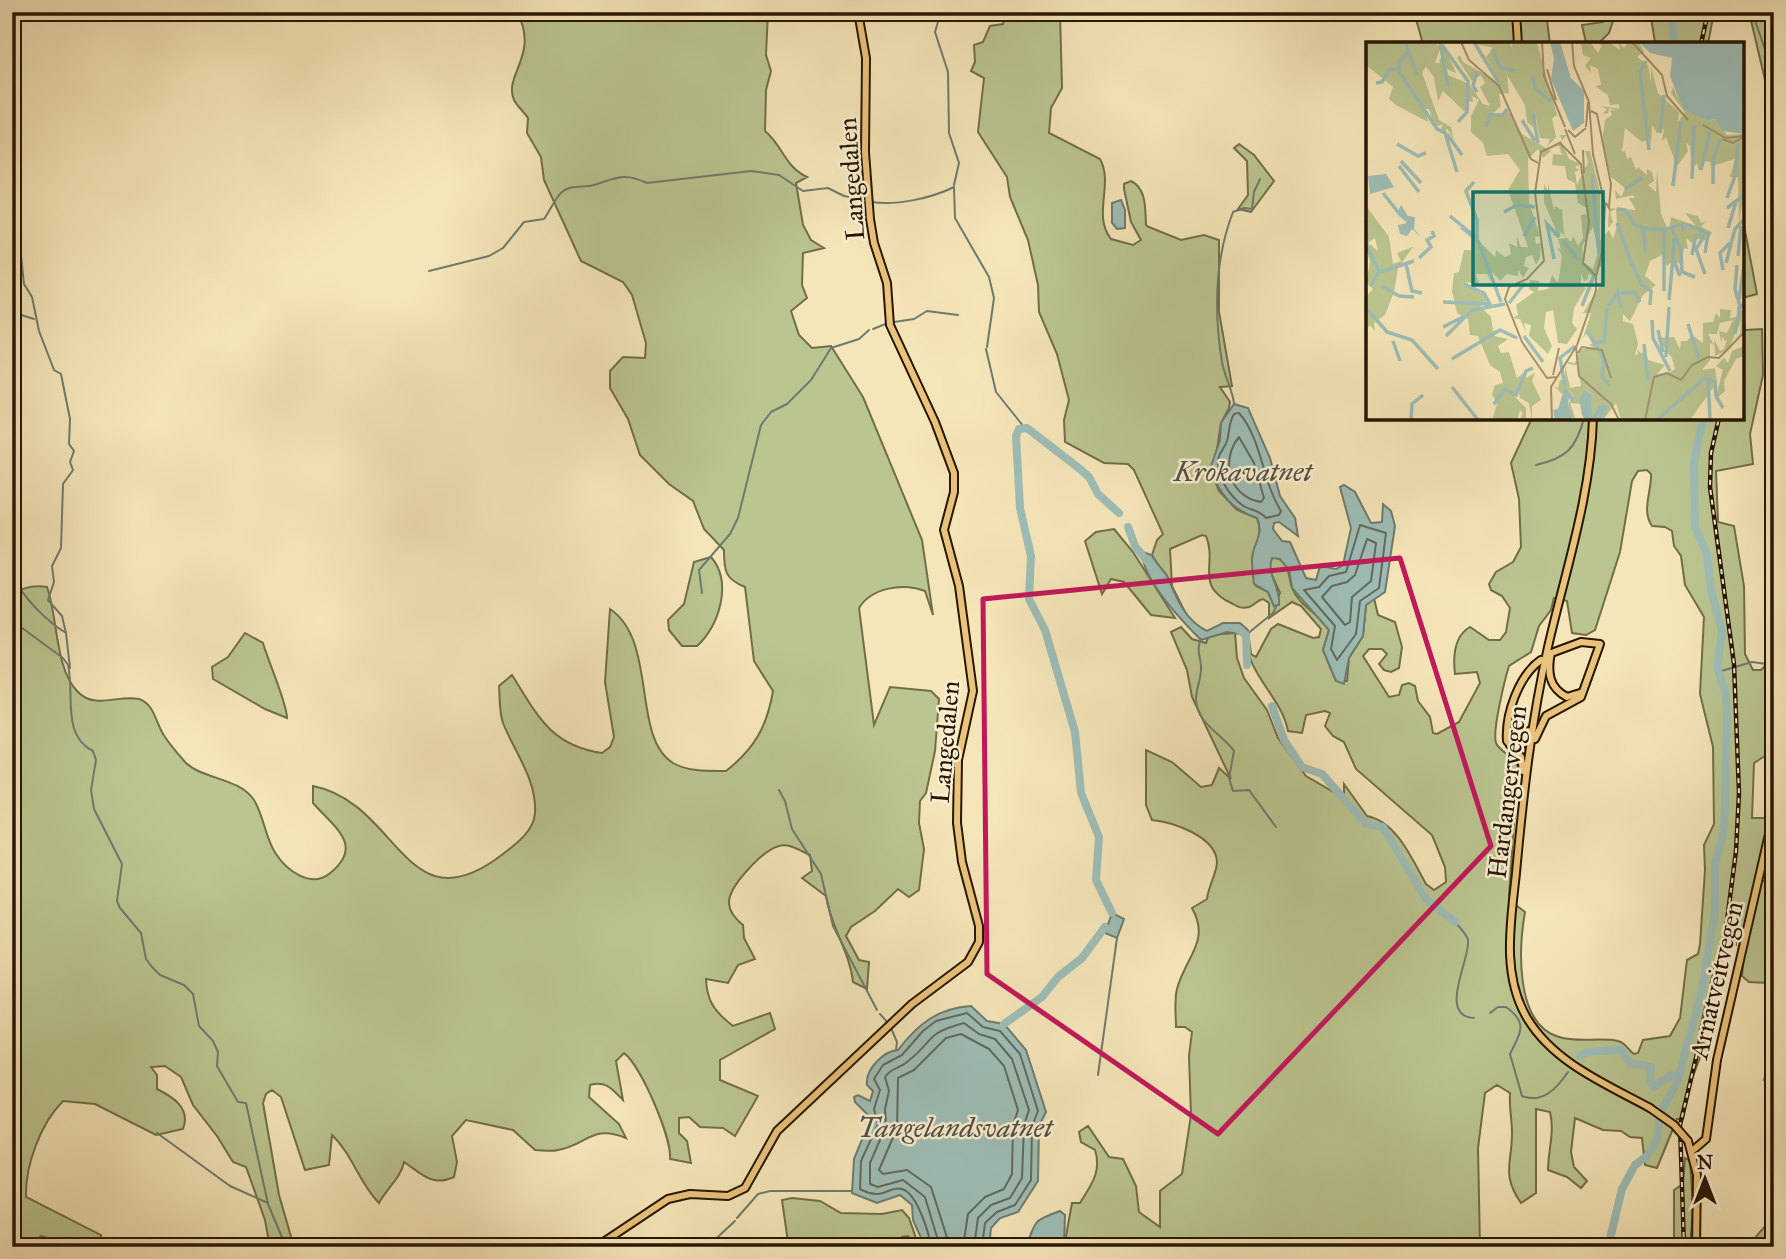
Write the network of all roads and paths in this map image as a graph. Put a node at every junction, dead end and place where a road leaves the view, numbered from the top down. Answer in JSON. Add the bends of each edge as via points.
{"nodes":[{"id":1,"x":858,"y":12,"type":"edge"},
{"id":2,"x":1516,"y":12,"type":"edge"},
{"id":3,"x":1770,"y":12,"type":"edge"},
{"id":4,"x":1774,"y":25,"type":"edge"},
{"id":5,"x":1518,"y":42,"type":"edge"},
{"id":6,"x":1592,"y":420,"type":"edge"},
{"id":7,"x":1562,"y":588,"type":"junction"},
{"id":8,"x":1554,"y":652,"type":"dead end"},
{"id":9,"x":1541,"y":660,"type":"dead end"},
{"id":10,"x":1540,"y":684,"type":"junction"},
{"id":11,"x":1584,"y":689,"type":"junction"},
{"id":12,"x":1508,"y":744,"type":"junction"},
{"id":13,"x":1522,"y":810,"type":"junction"},
{"id":14,"x":1774,"y":812,"type":"edge"},
{"id":15,"x":1520,"y":835,"type":"junction"},
{"id":16,"x":1692,"y":1151,"type":"junction"},
{"id":17,"x":596,"y":1247,"type":"edge"},
{"id":18,"x":1696,"y":1247,"type":"edge"}],
"edges":[{"from":1,"to":17,"type":"main road","name":"Langedalen","via":[[866,58],[870,219],[886,278],[890,325],[954,473],[944,530],[960,586],[973,691],[957,769],[957,823],[979,942],[968,962],[912,1004],[778,1130],[745,1188],[728,1196],[690,1194],[668,1199]]},
{"from":2,"to":5,"type":"main road"},
{"from":3,"to":4,"type":"main road"},
{"from":6,"to":7,"type":"main road","name":"Hardangervegen","via":[[1584,498]]},
{"from":7,"to":10,"type":"main road","name":"Hardangervegen"},
{"from":7,"to":11,"type":"main road","via":[[1549,676],[1567,697]]},
{"from":8,"to":11,"type":"main road","via":[[1581,642],[1600,644]]},
{"from":9,"to":12,"type":"main road","via":[[1526,672],[1518,688]]},
{"from":10,"to":12,"type":"main road","via":[[1525,741],[1516,747]]},
{"from":10,"to":13,"type":"main road","name":"Hardangervegen"},
{"from":11,"to":13,"type":"main road","via":[[1577,700],[1550,713],[1538,727]]},
{"from":12,"to":15,"type":"main road","via":[[1522,760]]},
{"from":13,"to":15,"type":"main road","name":"Hardangervegen"},
{"from":14,"to":16,"type":"main road","name":"Arnatveitvegen","via":[[1717,1060],[1706,1139]]},
{"from":15,"to":16,"type":"main road","name":"Hardangervegen","bridge":true,"via":[[1510,953],[1514,984],[1525,1014],[1561,1056],[1674,1125]]},
{"from":16,"to":18,"type":"main road","via":[[1698,1181]]}]}
